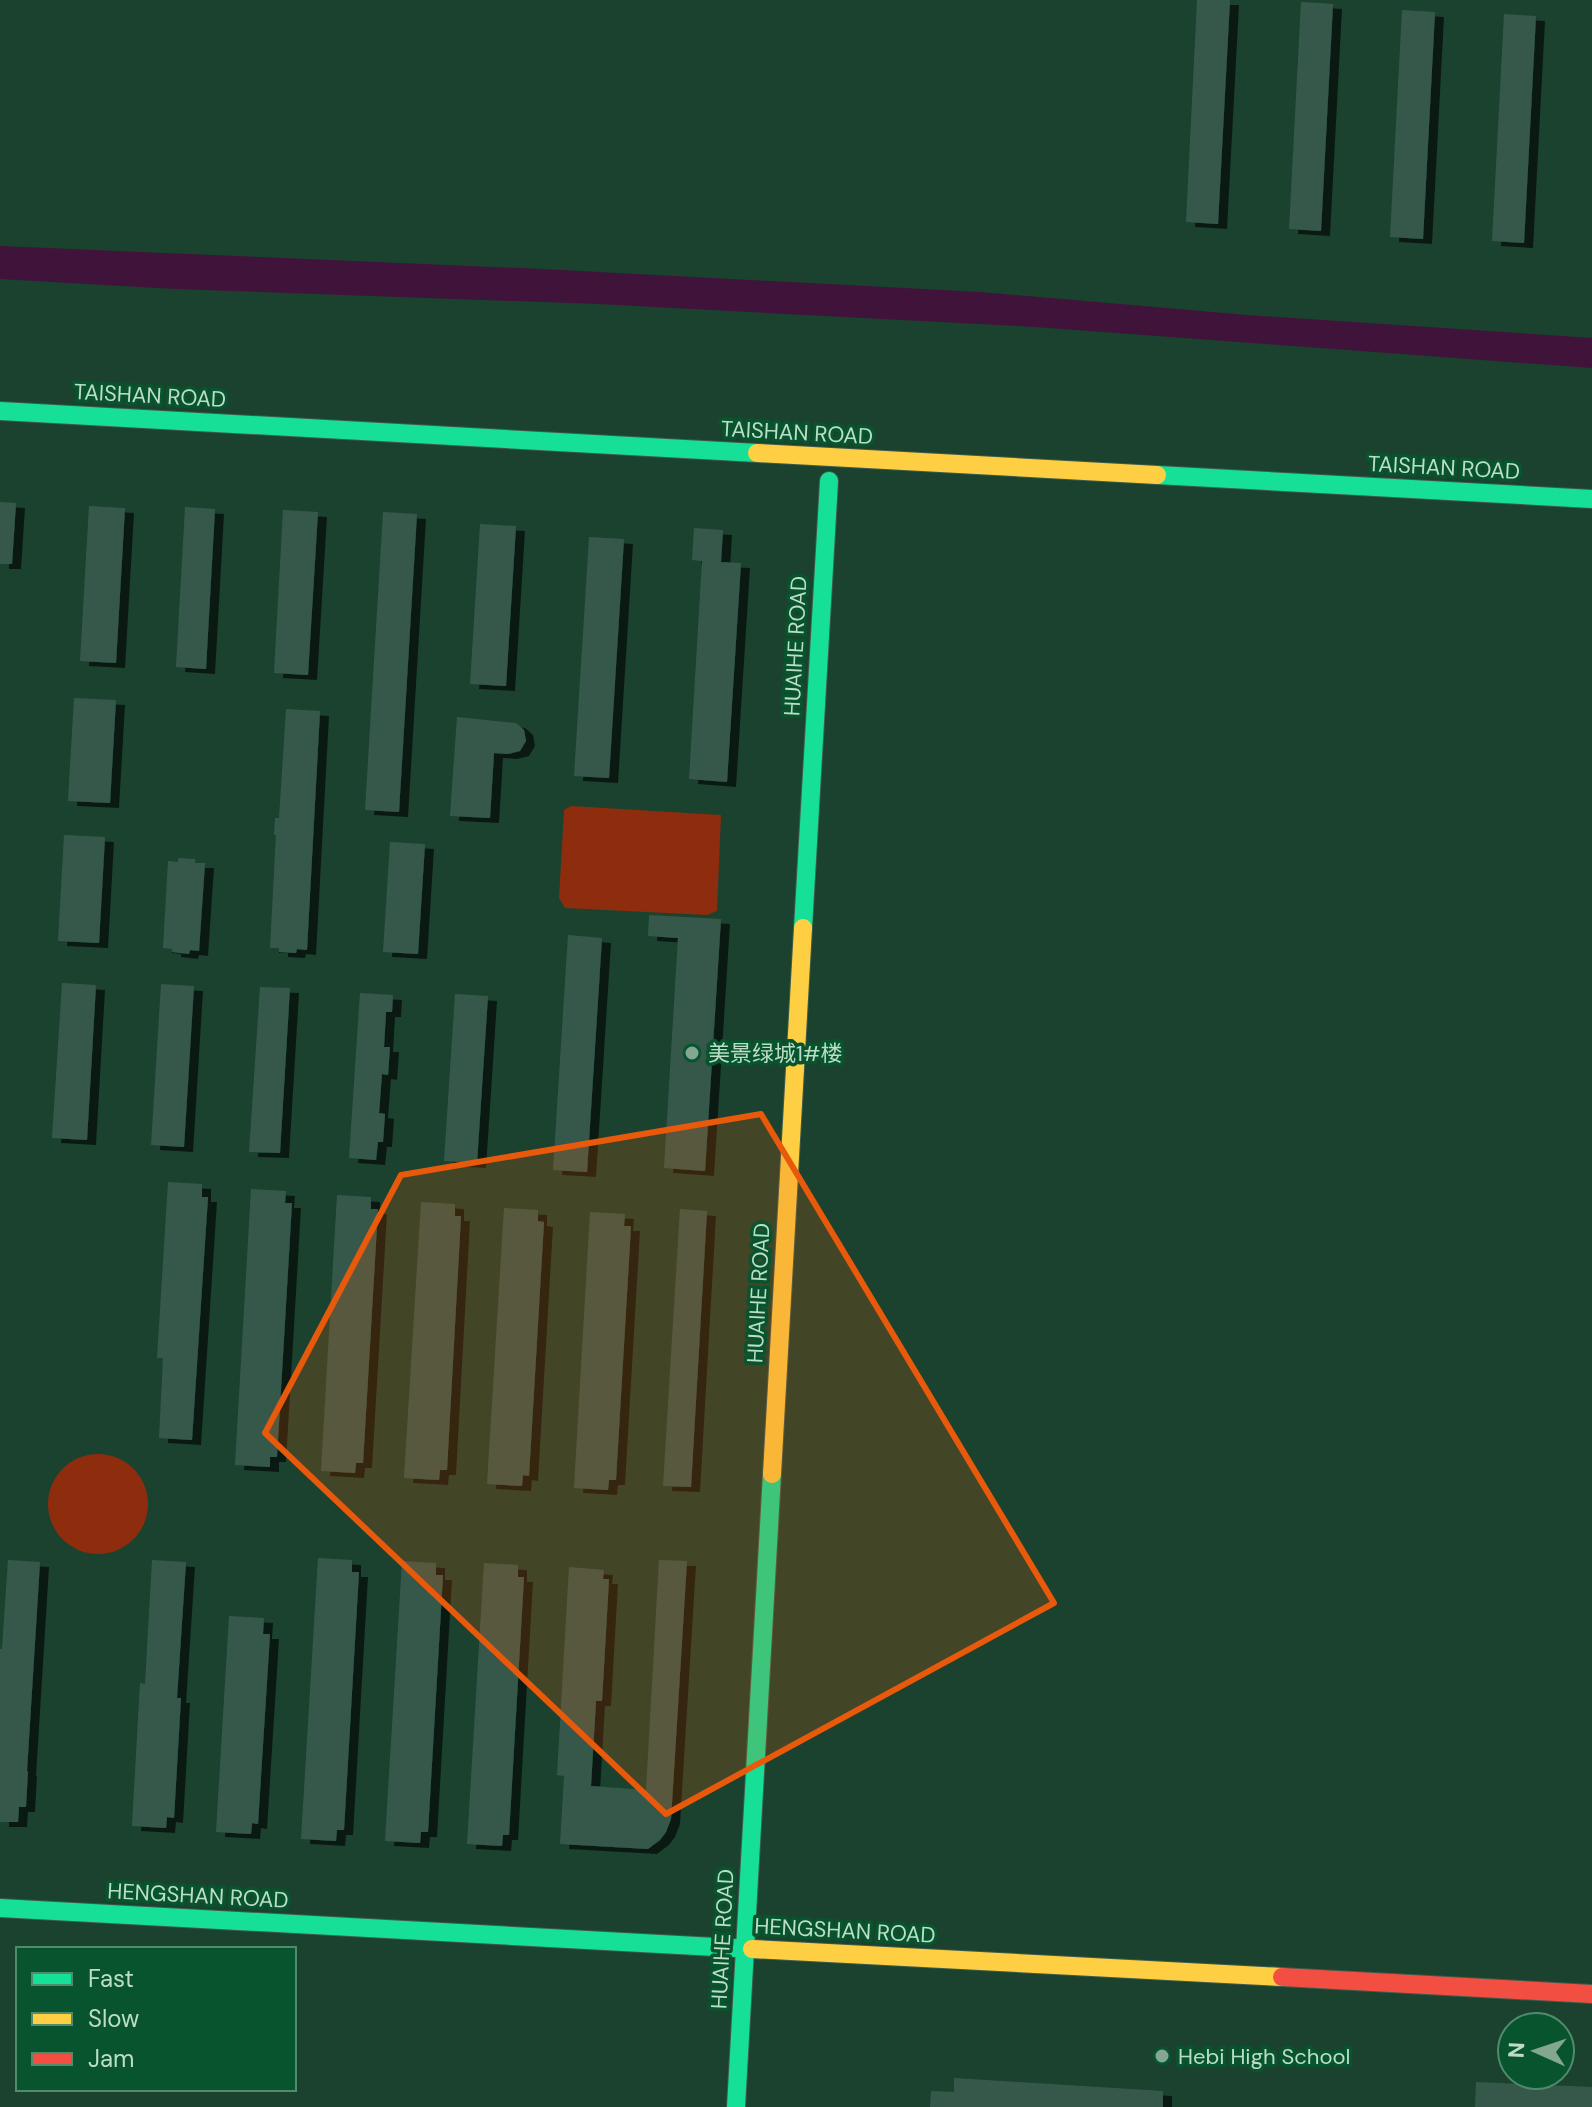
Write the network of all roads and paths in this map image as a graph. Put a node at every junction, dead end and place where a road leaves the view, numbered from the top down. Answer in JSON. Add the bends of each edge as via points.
{"nodes":[{"id":1,"x":0,"y":411,"type":"edge"},
{"id":2,"x":829,"y":481,"type":"dead end"},
{"id":3,"x":1592,"y":499,"type":"edge"},
{"id":4,"x":0,"y":1908,"type":"edge"},
{"id":5,"x":745,"y":1948,"type":"junction"},
{"id":6,"x":1592,"y":1994,"type":"edge"},
{"id":7,"x":736,"y":2107,"type":"edge"}],
"edges":[{"from":1,"to":3,"type":"street","name":"TAISHAN ROAD"},
{"from":2,"to":5,"type":"street","name":"HUAIHE ROAD"},
{"from":4,"to":5,"type":"street","name":"HENGSHAN ROAD"},
{"from":5,"to":6,"type":"street","name":"HENGSHAN ROAD"},
{"from":5,"to":7,"type":"street","name":"HUAIHE ROAD"}]}
